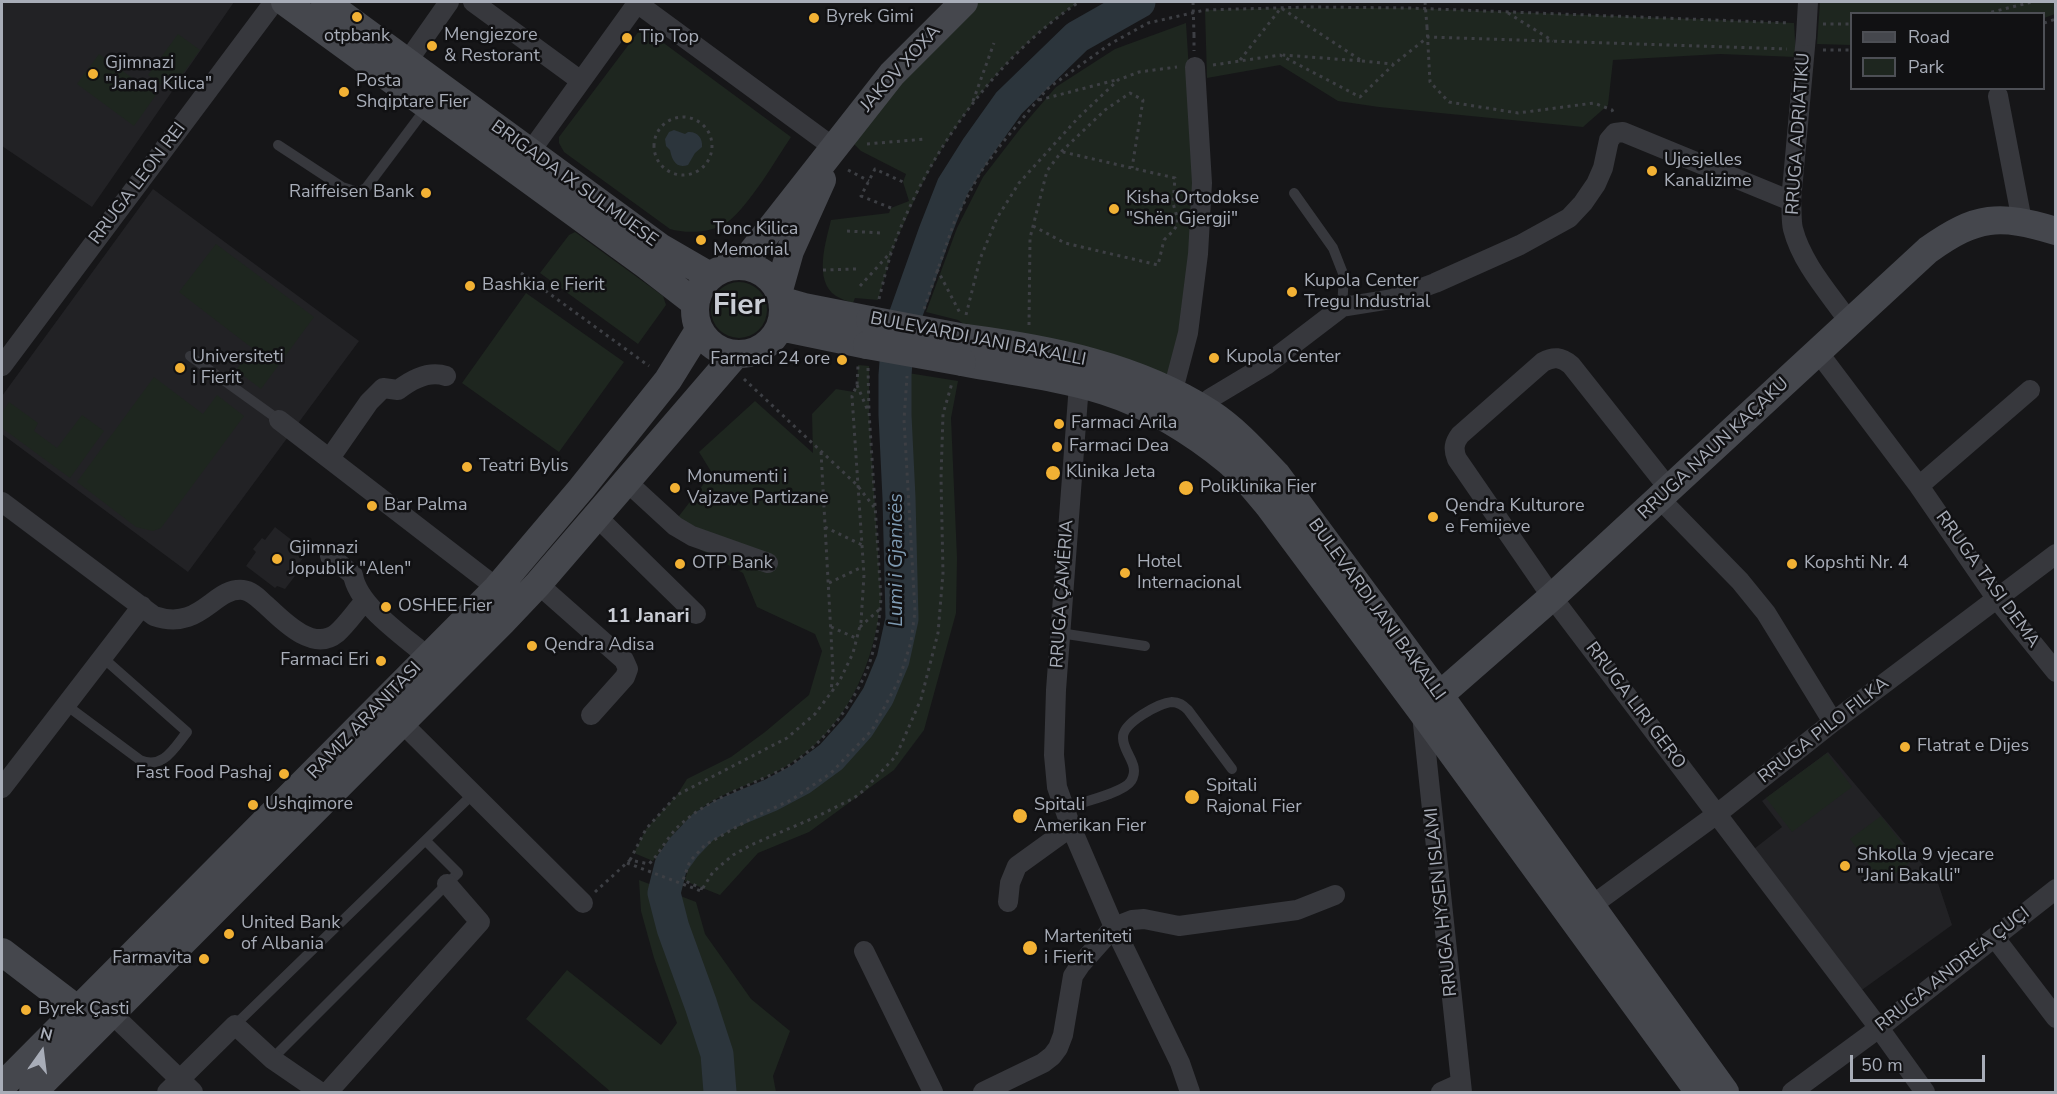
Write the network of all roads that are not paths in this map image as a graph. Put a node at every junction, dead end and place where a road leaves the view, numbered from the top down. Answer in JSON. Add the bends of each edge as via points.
{"nodes":[{"id":1,"x":274,"y":2,"type":"edge"},
{"id":2,"x":285,"y":2,"type":"edge"},
{"id":3,"x":325,"y":2,"type":"edge"},
{"id":4,"x":449,"y":2,"type":"edge"},
{"id":5,"x":473,"y":2,"type":"edge"},
{"id":6,"x":638,"y":2,"type":"edge"},
{"id":7,"x":1808,"y":2,"type":"edge"},
{"id":8,"x":954,"y":4,"type":"edge"},
{"id":9,"x":407,"y":62,"type":"junction"},
{"id":10,"x":1195,"y":67,"type":"road end"},
{"id":11,"x":581,"y":81,"type":"junction"},
{"id":12,"x":1998,"y":96,"type":"dead end"},
{"id":13,"x":428,"y":106,"type":"junction"},
{"id":14,"x":278,"y":145,"type":"dead end"},
{"id":15,"x":847,"y":150,"type":"junction"},
{"id":16,"x":530,"y":153,"type":"junction"},
{"id":17,"x":1294,"y":193,"type":"dead end"},
{"id":18,"x":1791,"y":201,"type":"junction"},
{"id":19,"x":2022,"y":221,"type":"junction"},
{"id":20,"x":2055,"y":231,"type":"edge"},
{"id":21,"x":742,"y":265,"type":"junction"},
{"id":22,"x":710,"y":276,"type":"junction"},
{"id":23,"x":781,"y":306,"type":"junction"},
{"id":24,"x":1342,"y":307,"type":"junction"},
{"id":25,"x":697,"y":317,"type":"junction"},
{"id":26,"x":1850,"y":323,"type":"junction"},
{"id":27,"x":965,"y":338,"type":"junction"},
{"id":28,"x":1818,"y":352,"type":"junction"},
{"id":29,"x":190,"y":356,"type":"dead end"},
{"id":30,"x":732,"y":358,"type":"junction"},
{"id":31,"x":2,"y":366,"type":"edge"},
{"id":32,"x":1080,"y":372,"type":"junction"},
{"id":33,"x":446,"y":376,"type":"dead end"},
{"id":34,"x":1173,"y":390,"type":"junction"},
{"id":35,"x":2030,"y":390,"type":"dead end"},
{"id":36,"x":1200,"y":407,"type":"junction"},
{"id":37,"x":279,"y":420,"type":"joint"},
{"id":38,"x":330,"y":458,"type":"junction"},
{"id":39,"x":626,"y":481,"type":"junction"},
{"id":40,"x":1919,"y":486,"type":"junction"},
{"id":41,"x":1665,"y":495,"type":"junction"},
{"id":42,"x":2,"y":502,"type":"edge"},
{"id":43,"x":596,"y":516,"type":"junction"},
{"id":44,"x":2055,"y":554,"type":"edge"},
{"id":45,"x":330,"y":556,"type":"dead end"},
{"id":46,"x":768,"y":563,"type":"dead end"},
{"id":47,"x":538,"y":584,"type":"junction"},
{"id":48,"x":497,"y":588,"type":"junction"},
{"id":49,"x":1552,"y":597,"type":"junction"},
{"id":50,"x":1996,"y":598,"type":"junction"},
{"id":51,"x":364,"y":602,"type":"junction"},
{"id":52,"x":142,"y":606,"type":"junction"},
{"id":53,"x":696,"y":614,"type":"dead end"},
{"id":54,"x":1060,"y":633,"type":"junction"},
{"id":55,"x":1145,"y":646,"type":"dead end"},
{"id":56,"x":102,"y":657,"type":"junction"},
{"id":57,"x":428,"y":657,"type":"junction"},
{"id":58,"x":2055,"y":672,"type":"edge"},
{"id":59,"x":1431,"y":704,"type":"junction"},
{"id":60,"x":66,"y":705,"type":"junction"},
{"id":61,"x":591,"y":715,"type":"dead end"},
{"id":62,"x":1833,"y":722,"type":"junction"},
{"id":63,"x":402,"y":723,"type":"junction"},
{"id":64,"x":1232,"y":769,"type":"dead end"},
{"id":65,"x":2,"y":788,"type":"edge"},
{"id":66,"x":473,"y":794,"type":"junction"},
{"id":67,"x":1064,"y":808,"type":"junction"},
{"id":68,"x":1717,"y":814,"type":"junction"},
{"id":69,"x":1071,"y":827,"type":"junction"},
{"id":70,"x":426,"y":841,"type":"junction"},
{"id":71,"x":447,"y":884,"type":"junction"},
{"id":72,"x":2055,"y":890,"type":"edge"},
{"id":73,"x":1335,"y":895,"type":"dead end"},
{"id":74,"x":1008,"y":902,"type":"dead end"},
{"id":75,"x":583,"y":903,"type":"road end"},
{"id":76,"x":1591,"y":906,"type":"junction"},
{"id":77,"x":1114,"y":927,"type":"junction"},
{"id":78,"x":1995,"y":938,"type":"junction"},
{"id":79,"x":864,"y":951,"type":"dead end"},
{"id":80,"x":2,"y":952,"type":"edge"},
{"id":81,"x":96,"y":1018,"type":"junction"},
{"id":82,"x":2055,"y":1018,"type":"edge"},
{"id":83,"x":236,"y":1025,"type":"junction"},
{"id":84,"x":1879,"y":1028,"type":"junction"},
{"id":85,"x":272,"y":1059,"type":"junction"},
{"id":86,"x":2,"y":1086,"type":"edge"},
{"id":87,"x":180,"y":1088,"type":"edge"},
{"id":88,"x":1461,"y":1088,"type":"edge"},
{"id":89,"x":33,"y":1092,"type":"edge"},
{"id":90,"x":320,"y":1092,"type":"edge"},
{"id":91,"x":328,"y":1092,"type":"edge"},
{"id":92,"x":933,"y":1092,"type":"edge"},
{"id":93,"x":983,"y":1092,"type":"edge"},
{"id":94,"x":1190,"y":1092,"type":"edge"},
{"id":95,"x":1441,"y":1092,"type":"edge"},
{"id":96,"x":1699,"y":1092,"type":"edge"},
{"id":97,"x":1725,"y":1092,"type":"edge"},
{"id":98,"x":1792,"y":1092,"type":"edge"},
{"id":99,"x":1925,"y":1092,"type":"edge"}],
"edges":[{"from":1,"to":31,"type":"street","name":"RRUGA LEON REI"},
{"from":2,"to":13,"type":"main road","name":"BRIGADA IX SULMUESE"},
{"from":3,"to":9,"type":"main road","name":"BRIGADA IX SULMUESE"},
{"from":4,"to":9,"type":"street"},
{"from":5,"to":11,"type":"street"},
{"from":6,"to":11,"type":"street"},
{"from":6,"to":15,"type":"street"},
{"from":7,"to":18,"type":"street","name":"RRUGA ADRIATIKU","bridge":true},
{"from":8,"to":15,"type":"main road","name":"JAKOV XOXA","via":[[892,74]]},
{"from":9,"to":16,"type":"main road","name":"BRIGADA IX SULMUESE"},
{"from":10,"to":34,"type":"street","via":[[1202,183],[1198,254],[1188,333]]},
{"from":11,"to":16,"type":"street"},
{"from":12,"to":19,"type":"street"},
{"from":13,"to":14,"type":"lane","via":[[366,188],[358,192],[342,187]]},
{"from":13,"to":25,"type":"main road","name":"BRIGADA IX SULMUESE","via":[[646,265]]},
{"from":15,"to":21,"type":"main road","name":"JAKOV XOXA"},
{"from":15,"to":23,"type":"main road","name":"JAKOV XOXA","via":[[790,251]]},
{"from":16,"to":22,"type":"main road","name":"BRIGADA IX SULMUESE","via":[[660,247]]},
{"from":17,"to":24,"type":"lane","via":[[1333,248],[1344,276]]},
{"from":18,"to":24,"type":"street","via":[[1623,132],[1615,133],[1609,140],[1596,184],[1583,203],[1561,222],[1435,283],[1392,299]]},
{"from":18,"to":26,"type":"street","name":"RRUGA ADRIATIKU","via":[[1792,228],[1800,248]]},
{"from":19,"to":20,"type":"main road","name":"RRUGA NAUN KAÇAKU"},
{"from":19,"to":26,"type":"main road","name":"RRUGA NAUN KAÇAKU","via":[[1983,222],[1947,237]]},
{"from":21,"to":22,"type":"main road"},
{"from":21,"to":23,"type":"main road","via":[[766,274]]},
{"from":22,"to":25,"type":"main road","via":[[700,288]]},
{"from":23,"to":27,"type":"main road","name":"BULEVARDI JANI BAKALLI","bridge":true,"via":[[804,307],[871,333]]},
{"from":23,"to":30,"type":"main road","via":[[768,344]]},
{"from":24,"to":36,"type":"street","via":[[1266,365]]},
{"from":25,"to":30,"type":"main road","via":[[714,346]]},
{"from":25,"to":48,"type":"main road","name":"RAMIZ ARANITASI","via":[[668,380]]},
{"from":26,"to":28,"type":"main road","name":"RRUGA NAUN KAÇAKU"},
{"from":27,"to":32,"type":"main road","name":"BULEVARDI JANI BAKALLI"},
{"from":27,"to":32,"type":"main road","name":"BULEVARDI JANI BAKALLI","via":[[1026,348]]},
{"from":28,"to":40,"type":"street","name":"RRUGA TASI DEMA"},
{"from":28,"to":41,"type":"main road","name":"RRUGA NAUN KAÇAKU"},
{"from":29,"to":37,"type":"lane"},
{"from":30,"to":39,"type":"main road","name":"RAMIZ ARANITASI"},
{"from":32,"to":34,"type":"main road","name":"BULEVARDI JANI BAKALLI","via":[[1130,373]]},
{"from":32,"to":54,"type":"street","name":"RRUGA ÇAMËRIA"},
{"from":32,"to":59,"type":"main road","name":"BULEVARDI JANI BAKALLI","via":[[1105,391],[1142,406],[1203,443],[1236,469]]},
{"from":33,"to":38,"type":"street","via":[[438,373],[412,379],[398,390],[383,388]]},
{"from":34,"to":36,"type":"main road","name":"BULEVARDI JANI BAKALLI"},
{"from":35,"to":40,"type":"street"},
{"from":36,"to":59,"type":"main road","name":"BULEVARDI JANI BAKALLI","via":[[1248,444],[1277,475]]},
{"from":37,"to":38,"type":"street"},
{"from":38,"to":48,"type":"street"},
{"from":39,"to":43,"type":"main road","name":"RAMIZ ARANITASI"},
{"from":39,"to":46,"type":"street","via":[[675,526],[692,536]]},
{"from":40,"to":50,"type":"street","name":"RRUGA TASI DEMA"},
{"from":41,"to":49,"type":"main road","name":"RRUGA NAUN KAÇAKU"},
{"from":41,"to":49,"type":"street","name":"RRUGA LIRI GERO","via":[[1562,358],[1552,357],[1543,362],[1460,435],[1455,442],[1457,459]]},
{"from":41,"to":62,"type":"street","via":[[1766,613]]},
{"from":42,"to":52,"type":"street"},
{"from":43,"to":47,"type":"main road","name":"RAMIZ ARANITASI"},
{"from":43,"to":53,"type":"street"},
{"from":44,"to":50,"type":"street","name":"RRUGA PILO FILKA"},
{"from":45,"to":51,"type":"street","via":[[353,575]]},
{"from":47,"to":61,"type":"street","via":[[624,660],[628,669]]},
{"from":47,"to":63,"type":"main road","name":"RAMIZ ARANITASI"},
{"from":48,"to":57,"type":"main road","name":"RAMIZ ARANITASI"},
{"from":49,"to":59,"type":"main road","name":"RRUGA NAUN KAÇAKU"},
{"from":49,"to":68,"type":"street","name":"RRUGA LIRI GERO"},
{"from":50,"to":58,"type":"street","name":"RRUGA TASI DEMA"},
{"from":50,"to":62,"type":"street","name":"RRUGA PILO FILKA"},
{"from":51,"to":52,"type":"street","via":[[335,634],[323,638],[294,630],[253,594],[243,590],[232,591],[193,616],[179,620],[154,615]]},
{"from":51,"to":57,"type":"street"},
{"from":52,"to":56,"type":"street"},
{"from":54,"to":55,"type":"lane"},
{"from":54,"to":67,"type":"street","name":"RRUGA ÇAMËRIA","via":[[1054,755]]},
{"from":56,"to":60,"type":"street"},
{"from":56,"to":60,"type":"lane","via":[[187,732],[166,757],[149,764]]},
{"from":57,"to":81,"type":"main road","name":"RAMIZ ARANITASI"},
{"from":59,"to":76,"type":"main road","name":"BULEVARDI JANI BAKALLI"},
{"from":59,"to":88,"type":"street","name":"RRUGA HYSEN ISLAMI"},
{"from":59,"to":96,"type":"main road","name":"BULEVARDI JANI BAKALLI"},
{"from":60,"to":65,"type":"street"},
{"from":62,"to":68,"type":"street","name":"RRUGA PILO FILKA"},
{"from":63,"to":66,"type":"street"},
{"from":63,"to":81,"type":"main road","name":"RAMIZ ARANITASI"},
{"from":64,"to":67,"type":"lane","via":[[1182,704],[1164,704],[1125,727],[1124,746],[1135,773],[1131,783]]},
{"from":66,"to":70,"type":"lane"},
{"from":66,"to":75,"type":"street"},
{"from":67,"to":69,"type":"street","name":"RRUGA ÇAMËRIA"},
{"from":68,"to":76,"type":"street","name":"RRUGA PILO FILKA"},
{"from":68,"to":84,"type":"street","name":"RRUGA LIRI GERO"},
{"from":69,"to":74,"type":"street","via":[[1017,866]]},
{"from":69,"to":77,"type":"street","name":"RRUGA ÇAMËRIA"},
{"from":70,"to":71,"type":"lane","via":[[458,873]]},
{"from":70,"to":83,"type":"lane"},
{"from":71,"to":85,"type":"lane"},
{"from":71,"to":91,"type":"street","via":[[480,922]]},
{"from":72,"to":78,"type":"street","name":"RRUGA ANDREA ÇUÇI"},
{"from":73,"to":77,"type":"street","via":[[1297,910],[1179,926],[1132,920]]},
{"from":76,"to":97,"type":"main road","name":"BULEVARDI JANI BAKALLI"},
{"from":77,"to":93,"type":"street","via":[[1073,976],[1063,1035],[1052,1056]]},
{"from":77,"to":94,"type":"street","name":"RRUGA ÇAMËRIA","via":[[1180,1062]]},
{"from":78,"to":82,"type":"street"},
{"from":78,"to":84,"type":"street","name":"RRUGA ANDREA ÇUÇI"},
{"from":79,"to":92,"type":"street"},
{"from":80,"to":81,"type":"main road"},
{"from":81,"to":86,"type":"main road","name":"RAMIZ ARANITASI"},
{"from":81,"to":87,"type":"street"},
{"from":81,"to":89,"type":"main road","name":"RAMIZ ARANITASI"},
{"from":83,"to":85,"type":"street"},
{"from":83,"to":87,"type":"street"},
{"from":84,"to":98,"type":"street","name":"RRUGA ANDREA ÇUÇI"},
{"from":84,"to":99,"type":"street"},
{"from":85,"to":90,"type":"street"},
{"from":88,"to":95,"type":"street"}]}
